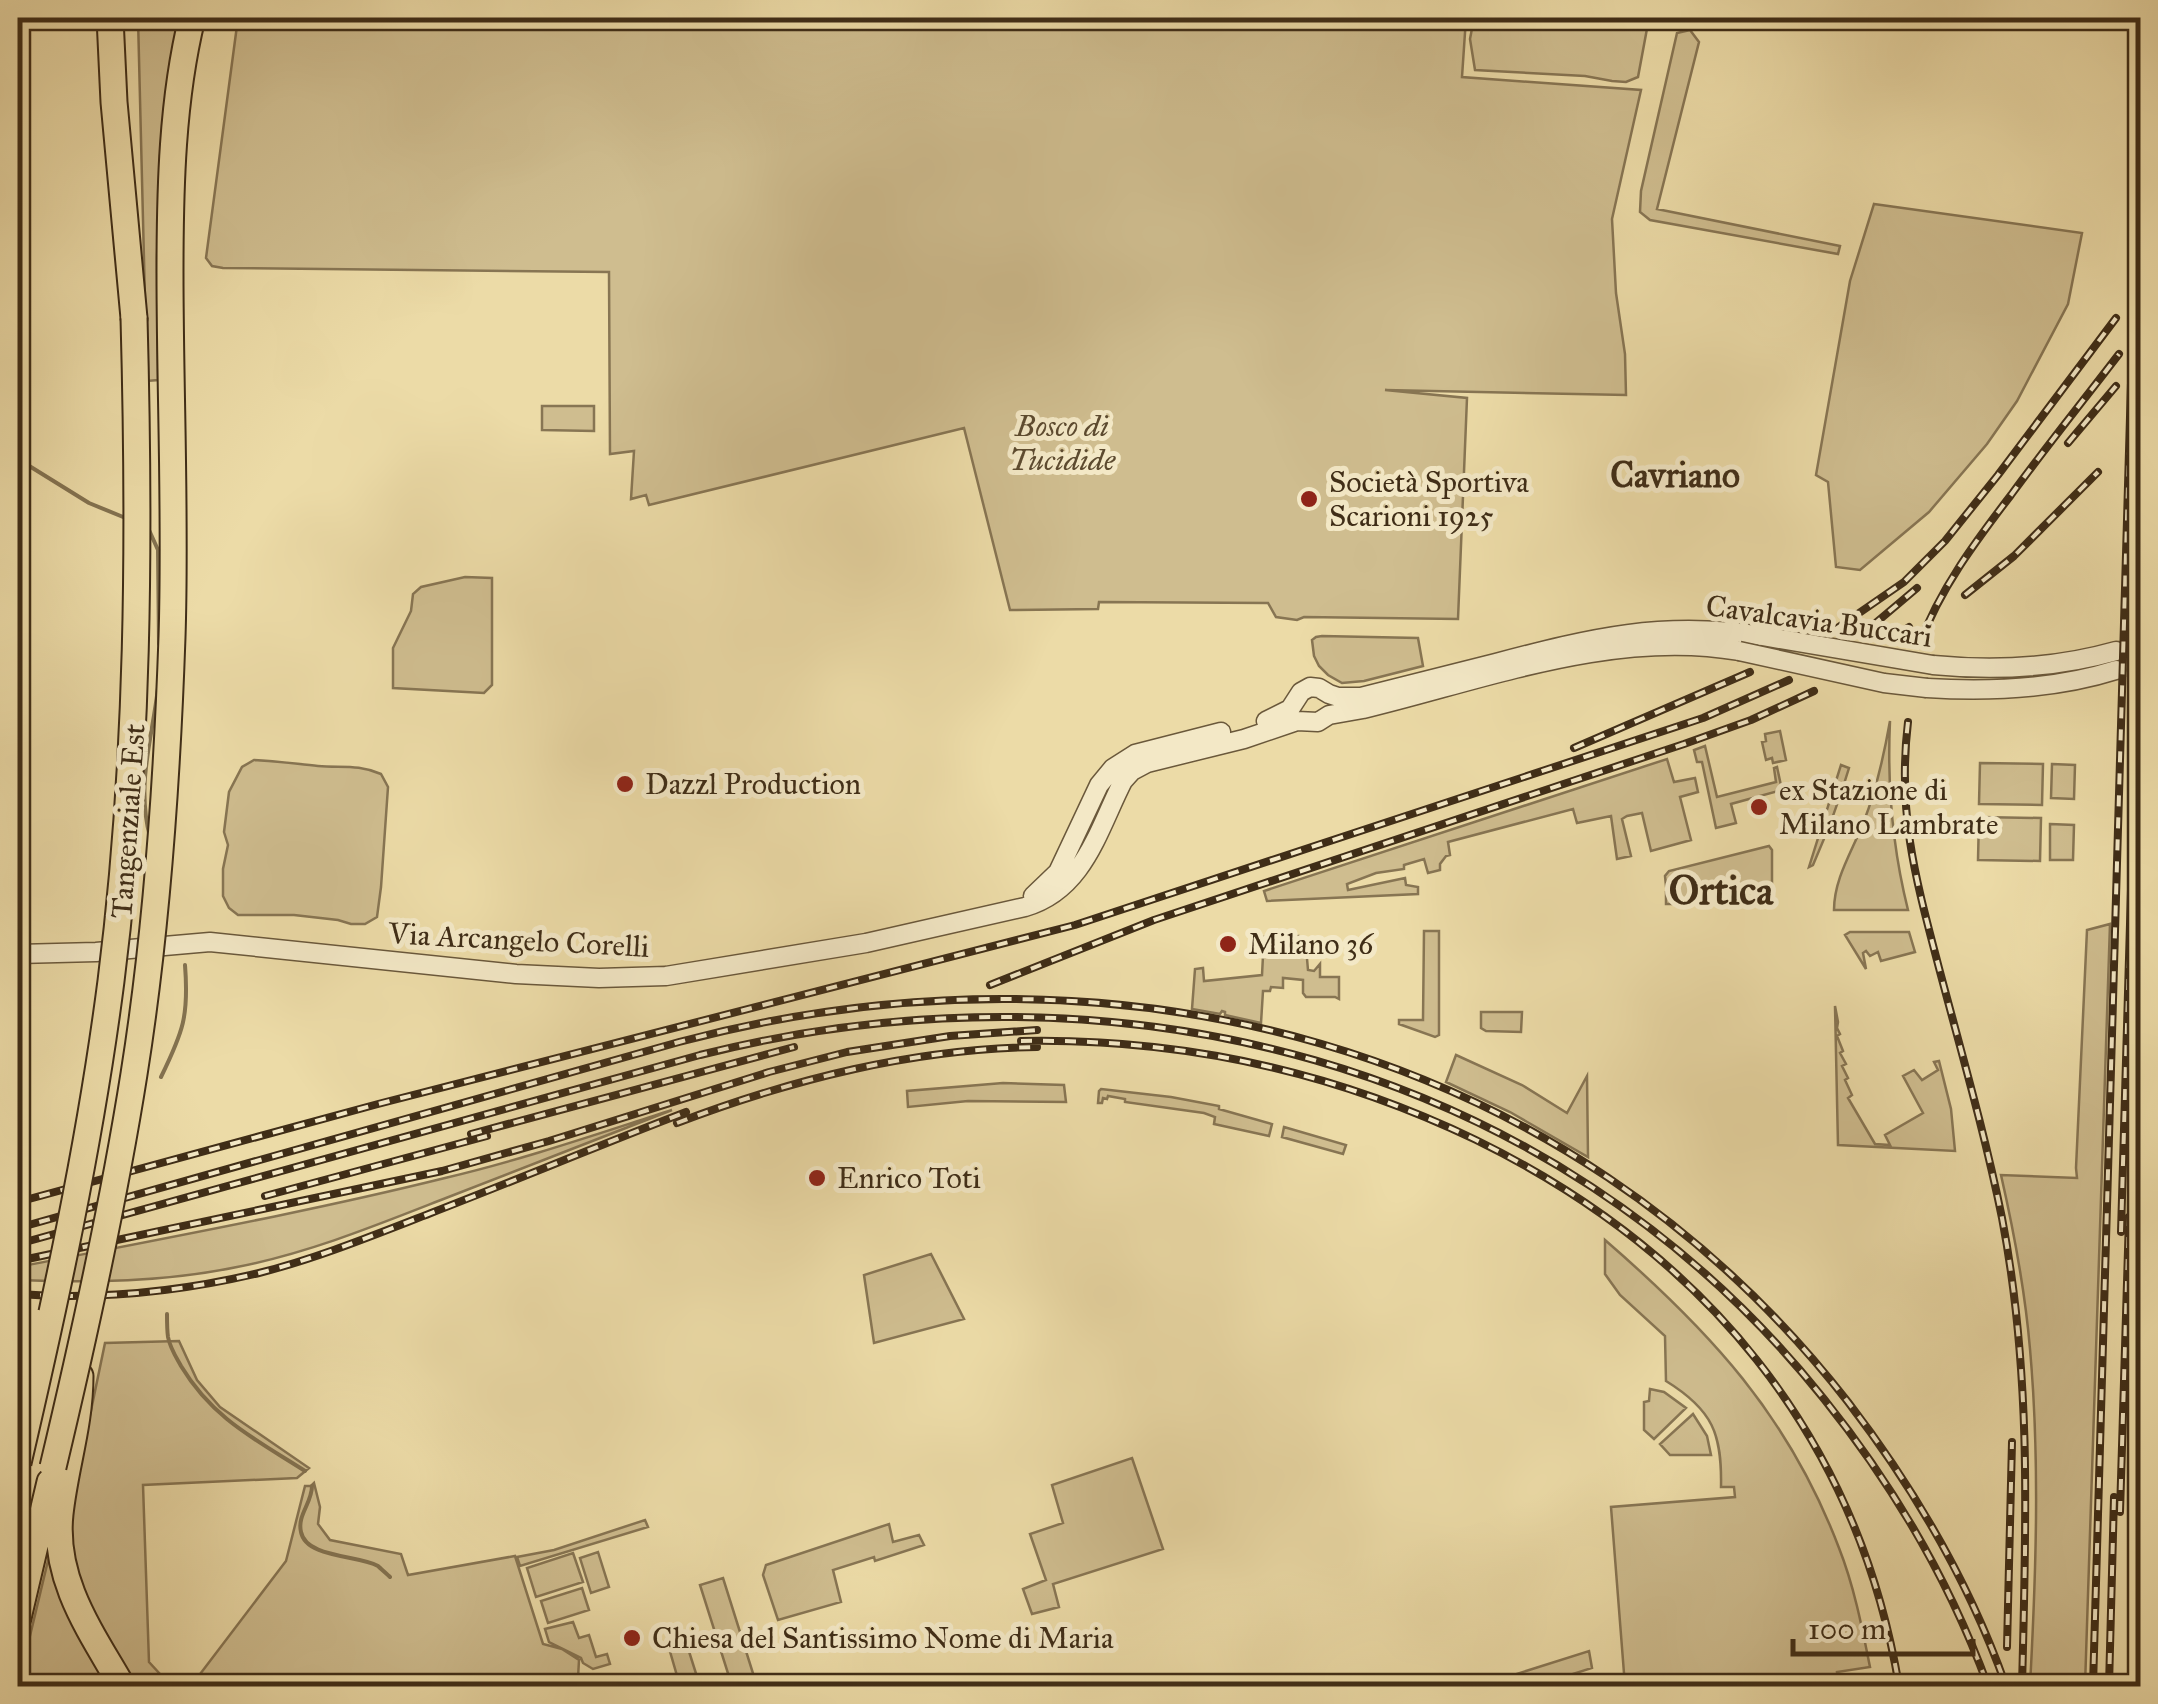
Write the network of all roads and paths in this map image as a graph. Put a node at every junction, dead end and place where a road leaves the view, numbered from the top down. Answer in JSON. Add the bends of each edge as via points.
{"nodes":[{"id":1,"x":192,"y":18,"type":"edge"},
{"id":2,"x":118,"y":26,"type":"edge"},
{"id":3,"x":1460,"y":678,"type":"junction"},
{"id":4,"x":1328,"y":694,"type":"junction"},
{"id":5,"x":1296,"y":702,"type":"junction"},
{"id":6,"x":1329,"y":715,"type":"junction"},
{"id":7,"x":1306,"y":721,"type":"junction"},
{"id":8,"x":1083,"y":820,"type":"junction"},
{"id":9,"x":1096,"y":838,"type":"junction"},
{"id":10,"x":1073,"y":841,"type":"junction"},
{"id":11,"x":1011,"y":910,"type":"junction"},
{"id":12,"x":18,"y":954,"type":"edge"},
{"id":13,"x":88,"y":1135,"type":"junction"},
{"id":14,"x":80,"y":1356,"type":"junction"},
{"id":15,"x":18,"y":1376,"type":"edge"},
{"id":16,"x":18,"y":1463,"type":"edge"},
{"id":17,"x":18,"y":1618,"type":"edge"},
{"id":18,"x":116,"y":1677,"type":"edge"}],
"edges":[{"from":1,"to":14,"type":"highway","name":"Tangenziale Est","bridge":true,"via":[[170,213],[174,564],[161,858],[134,1072]]},
{"from":2,"to":13,"type":"highway","name":"Tangenziale Est","bridge":true,"via":[[134,318],[138,583],[124,854]]},
{"from":3,"to":3,"type":"street","name":"Cavalcavia Buccari","bridge":true,"via":[[1605,636],[1688,630],[1738,632],[1932,666],[2116,660],[2074,682],[1966,690],[1884,683],[1685,646],[1611,649]]},
{"from":3,"to":4,"type":"street","via":[[1361,697]]},
{"from":3,"to":6,"type":"street"},
{"from":4,"to":5,"type":"street","via":[[1310,688]]},
{"from":4,"to":6,"type":"street"},
{"from":5,"to":7,"type":"street"},
{"from":5,"to":8,"type":"street","via":[[1268,720],[1134,754],[1104,776]]},
{"from":6,"to":7,"type":"street"},
{"from":7,"to":9,"type":"street","via":[[1138,767],[1123,780]]},
{"from":8,"to":9,"type":"street","via":[[1096,828]]},
{"from":8,"to":10,"type":"street"},
{"from":9,"to":10,"type":"street","via":[[1087,845]]},
{"from":9,"to":11,"type":"street","via":[[1061,890]]},
{"from":10,"to":11,"type":"street","via":[[1050,882]]},
{"from":11,"to":12,"type":"street","name":"Via Arcangelo Corelli","via":[[866,943],[666,976],[516,974],[210,942]]},
{"from":13,"to":15,"type":"highway","bridge":true,"via":[[65,1192]]},
{"from":13,"to":16,"type":"highway","name":"Tangenziale Est","bridge":true},
{"from":14,"to":17,"type":"highway","name":"Tangenziale Est","bridge":true},
{"from":14,"to":18,"type":"highway","bridge":true,"via":[[79,1414],[60,1513],[62,1564],[73,1600]]}]}
